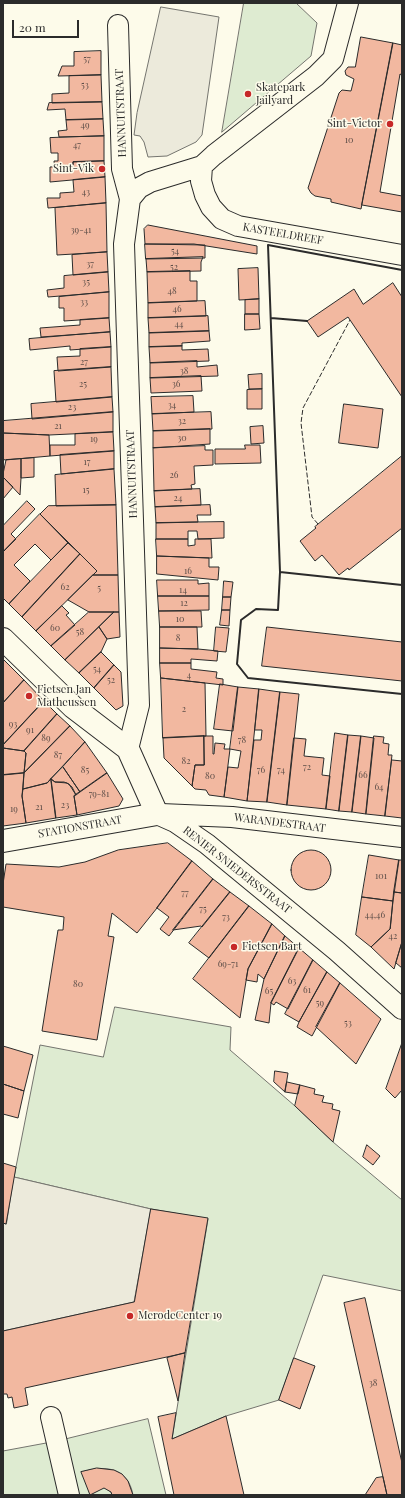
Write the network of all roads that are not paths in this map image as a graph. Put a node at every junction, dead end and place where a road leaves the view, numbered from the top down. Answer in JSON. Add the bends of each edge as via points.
{"nodes":[{"id":1,"x":348,"y":3,"type":"edge"},
{"id":2,"x":118,"y":25,"type":"dead end"},
{"id":3,"x":202,"y":166,"type":"junction"},
{"id":4,"x":130,"y":199,"type":"junction"},
{"id":5,"x":402,"y":255,"type":"edge"},
{"id":6,"x":3,"y":639,"type":"edge"},
{"id":7,"x":128,"y":749,"type":"junction"},
{"id":8,"x":157,"y":814,"type":"junction"},
{"id":9,"x":402,"y":837,"type":"edge"},
{"id":10,"x":3,"y":841,"type":"edge"},
{"id":11,"x":402,"y":1009,"type":"edge"},
{"id":12,"x":51,"y":1417,"type":"dead end"},
{"id":13,"x":69,"y":1495,"type":"edge"}],
"edges":[{"from":1,"to":3,"type":"street","via":[[333,59],[316,76]]},
{"from":2,"to":4,"type":"street","name":"HANNUITSTRAAT","via":[[122,169]]},
{"from":3,"to":4,"type":"street","via":[[150,182],[139,188]]},
{"from":3,"to":5,"type":"street","name":"KASTEELDREEF","via":[[201,180],[205,195],[222,220],[238,226]]},
{"from":4,"to":7,"type":"street","name":"HANNUITSTRAAT","via":[[124,244],[139,704]]},
{"from":6,"to":7,"type":"street","via":[[73,707]]},
{"from":7,"to":8,"type":"street"},
{"from":8,"to":9,"type":"street","name":"WARANDESTRAAT","via":[[232,817]]},
{"from":8,"to":10,"type":"street","name":"STATIONSTRAAT"},
{"from":8,"to":11,"type":"street","name":"RENIER SNIEDERSSTRAAT","via":[[175,822],[207,844],[337,951]]},
{"from":12,"to":13,"type":"street"}]}
